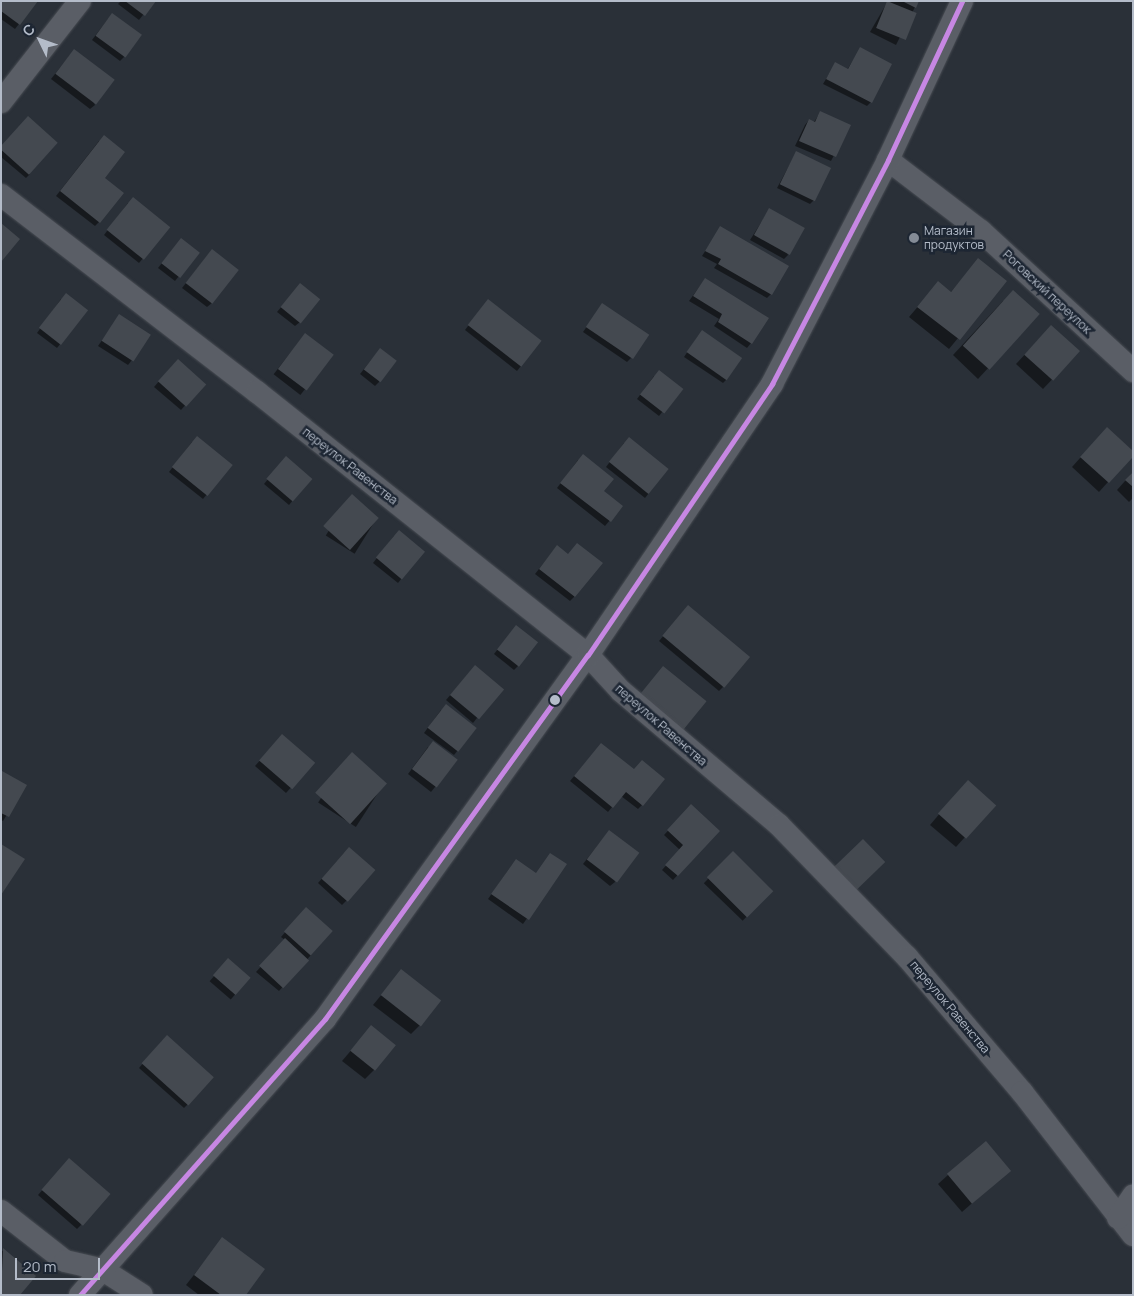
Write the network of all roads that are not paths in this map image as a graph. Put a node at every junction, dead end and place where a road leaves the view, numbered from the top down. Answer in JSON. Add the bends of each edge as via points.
{"nodes":[{"id":1,"x":80,"y":1,"type":"edge"},
{"id":2,"x":962,"y":1,"type":"edge"},
{"id":3,"x":1,"y":102,"type":"edge"},
{"id":4,"x":888,"y":160,"type":"junction"},
{"id":5,"x":1,"y":195,"type":"edge"},
{"id":6,"x":1133,"y":371,"type":"edge"},
{"id":7,"x":588,"y":655,"type":"junction"},
{"id":8,"x":1133,"y":1196,"type":"edge"},
{"id":9,"x":1,"y":1211,"type":"edge"},
{"id":10,"x":1118,"y":1218,"type":"junction"},
{"id":11,"x":1133,"y":1235,"type":"edge"},
{"id":12,"x":103,"y":1270,"type":"junction"},
{"id":13,"x":80,"y":1295,"type":"edge"},
{"id":14,"x":142,"y":1295,"type":"edge"}],
"edges":[{"from":1,"to":3,"type":"street"},
{"from":2,"to":4,"type":"street"},
{"from":4,"to":6,"type":"street","name":"Роговский переулок","via":[[981,231]]},
{"from":4,"to":7,"type":"street","via":[[772,384]]},
{"from":5,"to":7,"type":"street","name":"переулок Равенства","via":[[257,392]]},
{"from":7,"to":10,"type":"street","name":"переулок Равенства","via":[[621,691],[778,825],[908,957],[1022,1092]]},
{"from":7,"to":12,"type":"street","via":[[324,1019]]},
{"from":8,"to":10,"type":"street"},
{"from":9,"to":12,"type":"street","via":[[66,1261]]},
{"from":10,"to":11,"type":"street","name":"переулок Равенства"},
{"from":12,"to":13,"type":"street"},
{"from":12,"to":14,"type":"street"}]}
